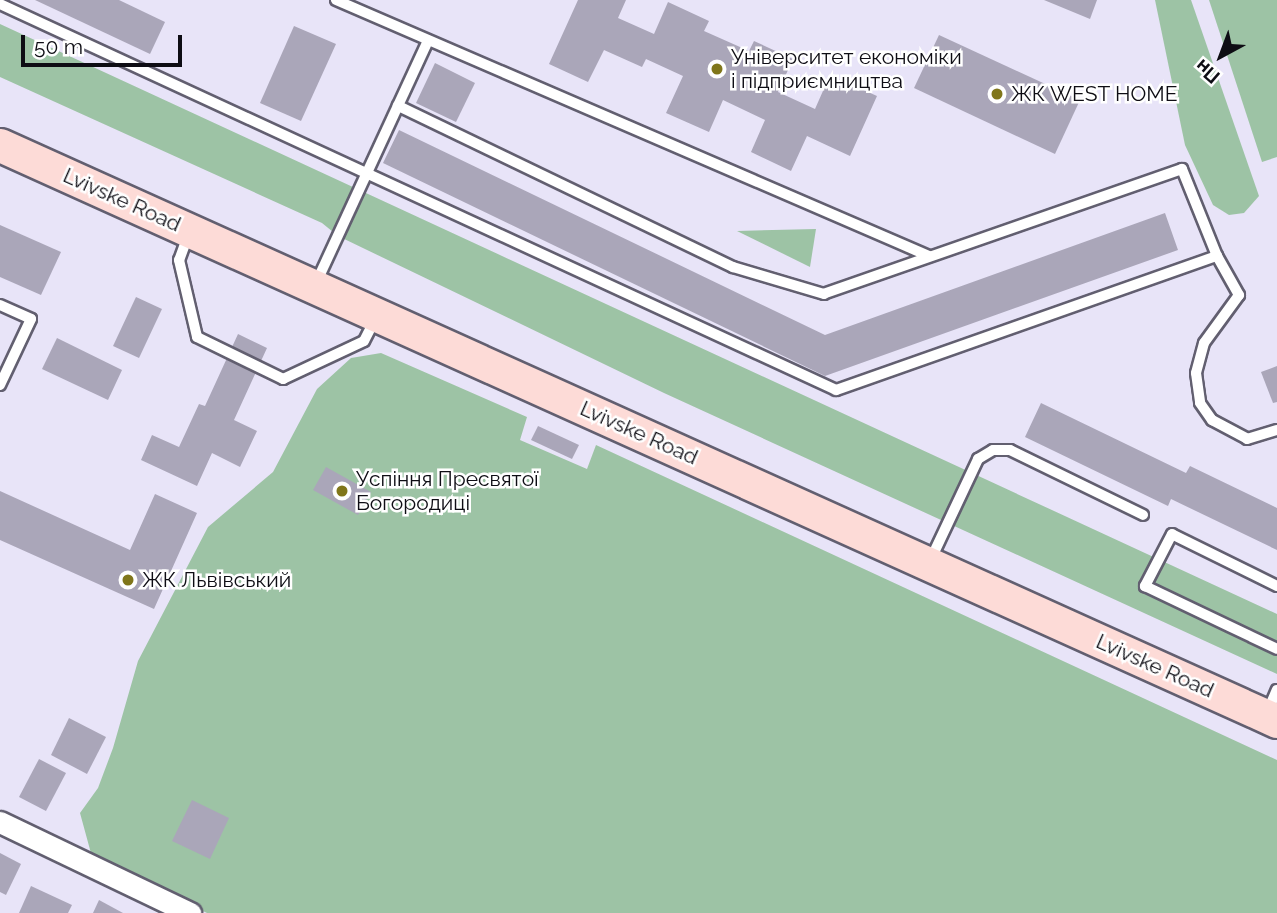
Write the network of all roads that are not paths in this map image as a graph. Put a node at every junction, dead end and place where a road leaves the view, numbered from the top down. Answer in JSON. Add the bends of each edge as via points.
{"nodes":[{"id":1,"x":336,"y":0,"type":"edge"},
{"id":2,"x":0,"y":4,"type":"edge"},
{"id":3,"x":428,"y":41,"type":"junction"},
{"id":4,"x":398,"y":106,"type":"junction"},
{"id":5,"x":0,"y":145,"type":"edge"},
{"id":6,"x":366,"y":175,"type":"junction"},
{"id":7,"x":190,"y":230,"type":"junction"},
{"id":8,"x":1217,"y":256,"type":"junction"},
{"id":9,"x":929,"y":257,"type":"junction"},
{"id":10,"x":314,"y":287,"type":"junction"},
{"id":11,"x":0,"y":305,"type":"edge"},
{"id":12,"x":377,"y":315,"type":"junction"},
{"id":13,"x":0,"y":385,"type":"edge"},
{"id":14,"x":1277,"y":430,"type":"edge"},
{"id":15,"x":1143,"y":516,"type":"dead end"},
{"id":16,"x":929,"y":564,"type":"junction"},
{"id":17,"x":1277,"y":586,"type":"edge"},
{"id":18,"x":1277,"y":649,"type":"edge"},
{"id":19,"x":1273,"y":709,"type":"edge"},
{"id":20,"x":0,"y":822,"type":"edge"},
{"id":21,"x":190,"y":913,"type":"edge"}],
"edges":[{"from":1,"to":3,"type":"lane"},
{"from":2,"to":6,"type":"lane"},
{"from":3,"to":4,"type":"lane"},
{"from":3,"to":9,"type":"lane"},
{"from":4,"to":6,"type":"lane"},
{"from":4,"to":9,"type":"lane","via":[[733,267],[824,294]]},
{"from":5,"to":7,"type":"main road","name":"Lvivske Road"},
{"from":6,"to":8,"type":"lane","via":[[836,390]]},
{"from":6,"to":10,"type":"lane"},
{"from":7,"to":10,"type":"main road","name":"Lvivske Road"},
{"from":7,"to":12,"type":"lane","via":[[179,260],[197,337],[282,379],[364,341]]},
{"from":8,"to":9,"type":"lane","via":[[1182,169]]},
{"from":8,"to":14,"type":"lane","via":[[1239,296],[1204,343],[1196,373],[1200,403],[1212,420],[1247,439]]},
{"from":10,"to":12,"type":"main road","name":"Lvivske Road"},
{"from":11,"to":13,"type":"lane","via":[[31,319]]},
{"from":12,"to":16,"type":"main road","name":"Lvivske Road"},
{"from":15,"to":16,"type":"lane","via":[[1010,450],[993,450],[978,459]]},
{"from":16,"to":19,"type":"main road","name":"Lvivske Road"},
{"from":17,"to":18,"type":"lane","via":[[1171,534],[1145,586]]},
{"from":20,"to":21,"type":"street"}]}
